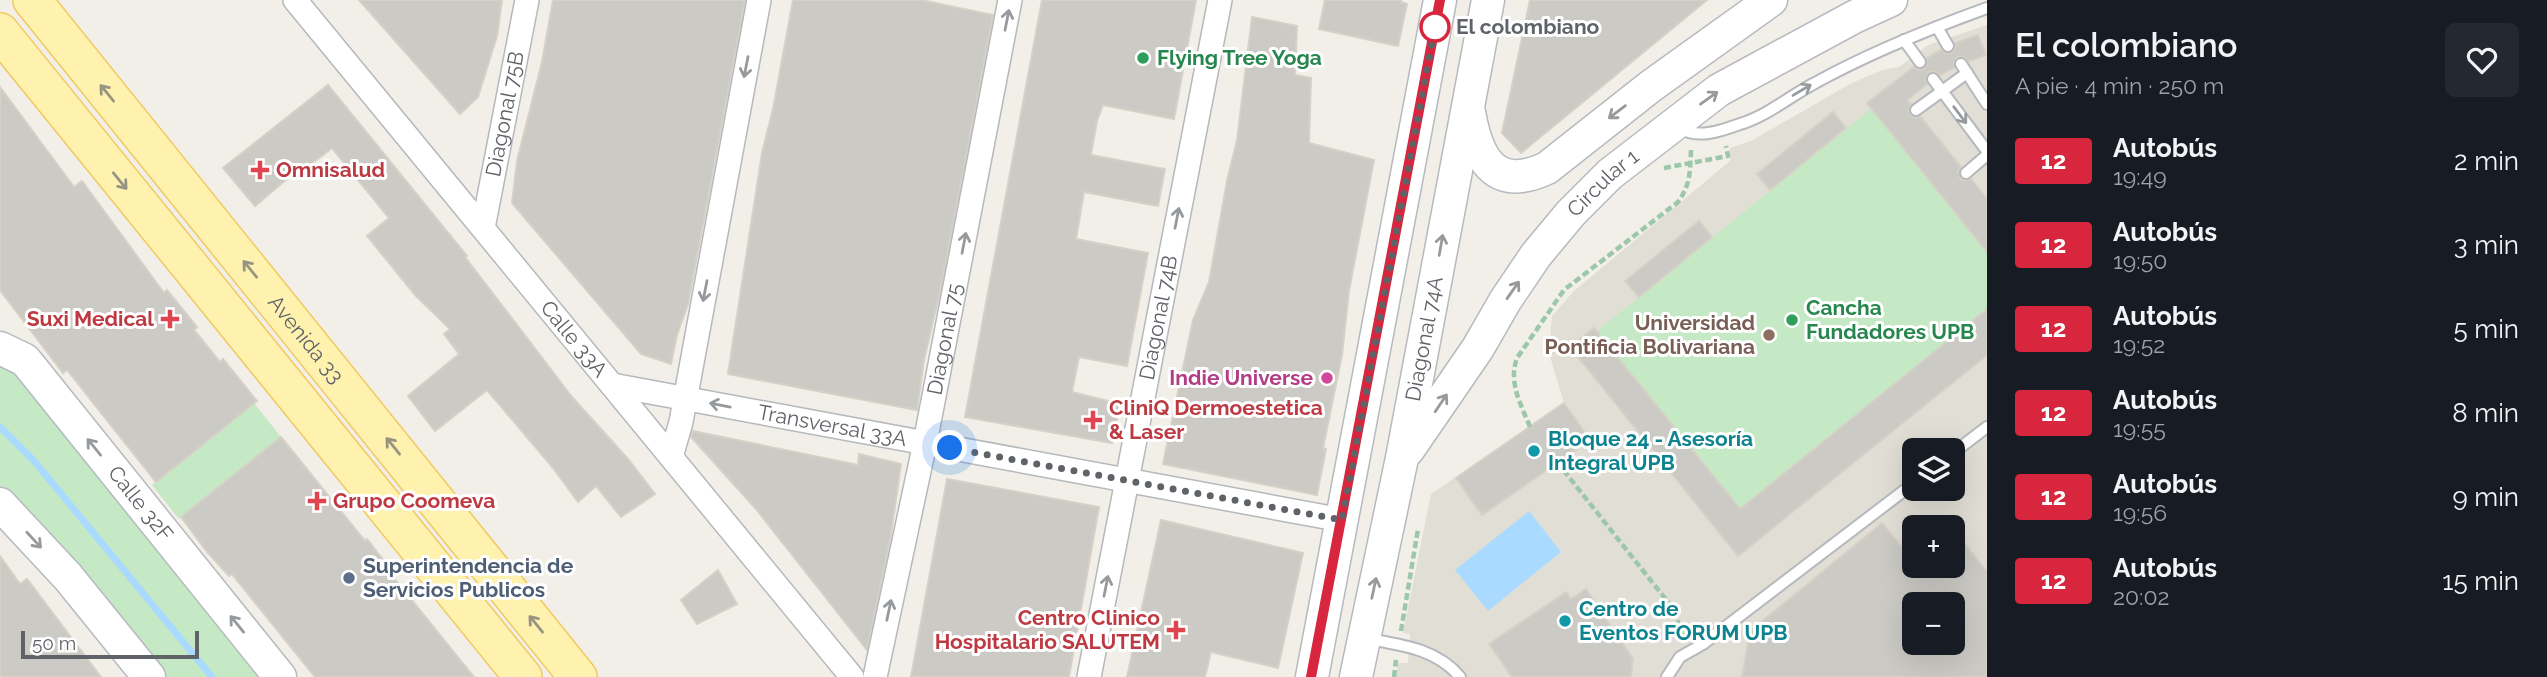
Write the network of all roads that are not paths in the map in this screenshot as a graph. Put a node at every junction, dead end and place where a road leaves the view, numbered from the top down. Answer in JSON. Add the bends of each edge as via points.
{"nodes":[{"id":1,"x":33,"y":0,"type":"edge"},
{"id":2,"x":295,"y":0,"type":"edge"},
{"id":3,"x":527,"y":0,"type":"edge"},
{"id":4,"x":759,"y":0,"type":"edge"},
{"id":5,"x":1010,"y":0,"type":"edge"},
{"id":6,"x":1220,"y":0,"type":"edge"},
{"id":7,"x":1440,"y":0,"type":"edge"},
{"id":8,"x":1488,"y":0,"type":"edge"},
{"id":9,"x":1771,"y":0,"type":"edge"},
{"id":10,"x":1891,"y":0,"type":"edge"},
{"id":11,"x":1987,"y":8,"type":"edge"},
{"id":12,"x":1937,"y":27,"type":"junction"},
{"id":13,"x":0,"y":32,"type":"edge"},
{"id":14,"x":1904,"y":40,"type":"junction"},
{"id":15,"x":1948,"y":46,"type":"dead end"},
{"id":16,"x":1920,"y":62,"type":"dead end"},
{"id":17,"x":1933,"y":79,"type":"dead end"},
{"id":18,"x":1651,"y":86,"type":"junction"},
{"id":19,"x":1941,"y":90,"type":"junction"},
{"id":20,"x":1467,"y":103,"type":"junction"},
{"id":21,"x":1987,"y":104,"type":"edge"},
{"id":22,"x":1916,"y":110,"type":"dead end"},
{"id":23,"x":1674,"y":123,"type":"junction"},
{"id":24,"x":1987,"y":153,"type":"edge"},
{"id":25,"x":1966,"y":173,"type":"dead end"},
{"id":26,"x":483,"y":228,"type":"junction"},
{"id":27,"x":0,"y":330,"type":"edge"},
{"id":28,"x":13,"y":354,"type":"edge"},
{"id":29,"x":612,"y":385,"type":"junction"},
{"id":30,"x":684,"y":397,"type":"junction"},
{"id":31,"x":1987,"y":427,"type":"edge"},
{"id":32,"x":925,"y":443,"type":"junction"},
{"id":33,"x":1965,"y":444,"type":"edge"},
{"id":34,"x":671,"y":457,"type":"junction"},
{"id":35,"x":1402,"y":457,"type":"junction"},
{"id":36,"x":1126,"y":480,"type":"junction"},
{"id":37,"x":1902,"y":492,"type":"edge"},
{"id":38,"x":0,"y":504,"type":"edge"},
{"id":39,"x":1342,"y":520,"type":"junction"},
{"id":40,"x":1358,"y":662,"type":"edge"},
{"id":41,"x":149,"y":677,"type":"edge"},
{"id":42,"x":280,"y":677,"type":"edge"},
{"id":43,"x":523,"y":677,"type":"edge"},
{"id":44,"x":578,"y":677,"type":"edge"},
{"id":45,"x":852,"y":677,"type":"edge"},
{"id":46,"x":875,"y":677,"type":"edge"},
{"id":47,"x":1089,"y":677,"type":"edge"},
{"id":48,"x":1311,"y":677,"type":"edge"},
{"id":49,"x":1460,"y":677,"type":"edge"},
{"id":50,"x":1667,"y":677,"type":"edge"}],
"edges":[{"from":44,"to":1,"type":"main road","name":"Avenida 33","one_way":true},
{"from":2,"to":26,"type":"street","name":"Calle 33A"},
{"from":3,"to":26,"type":"street","name":"Diagonal 75B"},
{"from":4,"to":30,"type":"street","one_way":true},
{"from":32,"to":5,"type":"street","name":"Diagonal 75","one_way":true},
{"from":36,"to":6,"type":"street","name":"Diagonal 74B","one_way":true},
{"from":7,"to":39,"type":"street"},
{"from":8,"to":20,"type":"street","name":"Diagonal 74A"},
{"from":9,"to":18,"type":"street"},
{"from":23,"to":10,"type":"street","name":"Circular 1","one_way":true,"via":[[1719,90]]},
{"from":11,"to":12,"type":"lane"},
{"from":12,"to":14,"type":"lane"},
{"from":12,"to":15,"type":"lane"},
{"from":13,"to":43,"type":"main road","one_way":true},
{"from":14,"to":16,"type":"lane"},
{"from":23,"to":14,"type":"lane","one_way":true,"via":[[1687,133],[1702,134],[1742,124]]},
{"from":17,"to":19,"type":"lane"},
{"from":18,"to":20,"type":"street","one_way":true,"via":[[1548,168],[1532,175],[1507,175],[1487,164],[1474,142]]},
{"from":18,"to":23,"type":"street"},
{"from":19,"to":21,"type":"lane","via":[[1964,69]]},
{"from":19,"to":22,"type":"lane"},
{"from":19,"to":24,"type":"lane","one_way":true},
{"from":35,"to":20,"type":"street","name":"Diagonal 74A","one_way":true},
{"from":35,"to":23,"type":"street","name":"Circular 1","one_way":true,"via":[[1536,255],[1610,174]]},
{"from":24,"to":25,"type":"lane"},
{"from":26,"to":29,"type":"street","name":"Calle 33A"},
{"from":27,"to":28,"type":"street","name":"Calle 32F"},
{"from":42,"to":28,"type":"street","name":"Calle 32F","one_way":true},
{"from":29,"to":30,"type":"street","name":"Transversal 33A"},
{"from":29,"to":34,"type":"street","name":"Calle 33A"},
{"from":32,"to":30,"type":"street","name":"Transversal 33A","one_way":true},
{"from":30,"to":34,"type":"street"},
{"from":31,"to":33,"type":"lane"},
{"from":32,"to":36,"type":"street","name":"Transversal 33A"},
{"from":46,"to":32,"type":"street","name":"Diagonal 75","one_way":true},
{"from":34,"to":45,"type":"street","name":"Calle 33A"},
{"from":40,"to":35,"type":"street","name":"Diagonal 74A","one_way":true},
{"from":36,"to":39,"type":"street","name":"Transversal 33A"},
{"from":47,"to":36,"type":"street","name":"Diagonal 74B","one_way":true},
{"from":37,"to":50,"type":"lane","via":[[1680,657]]},
{"from":38,"to":41,"type":"street","one_way":true,"via":[[68,577]]},
{"from":39,"to":48,"type":"street"},
{"from":40,"to":49,"type":"lane","via":[[1399,645],[1431,653]]}]}
